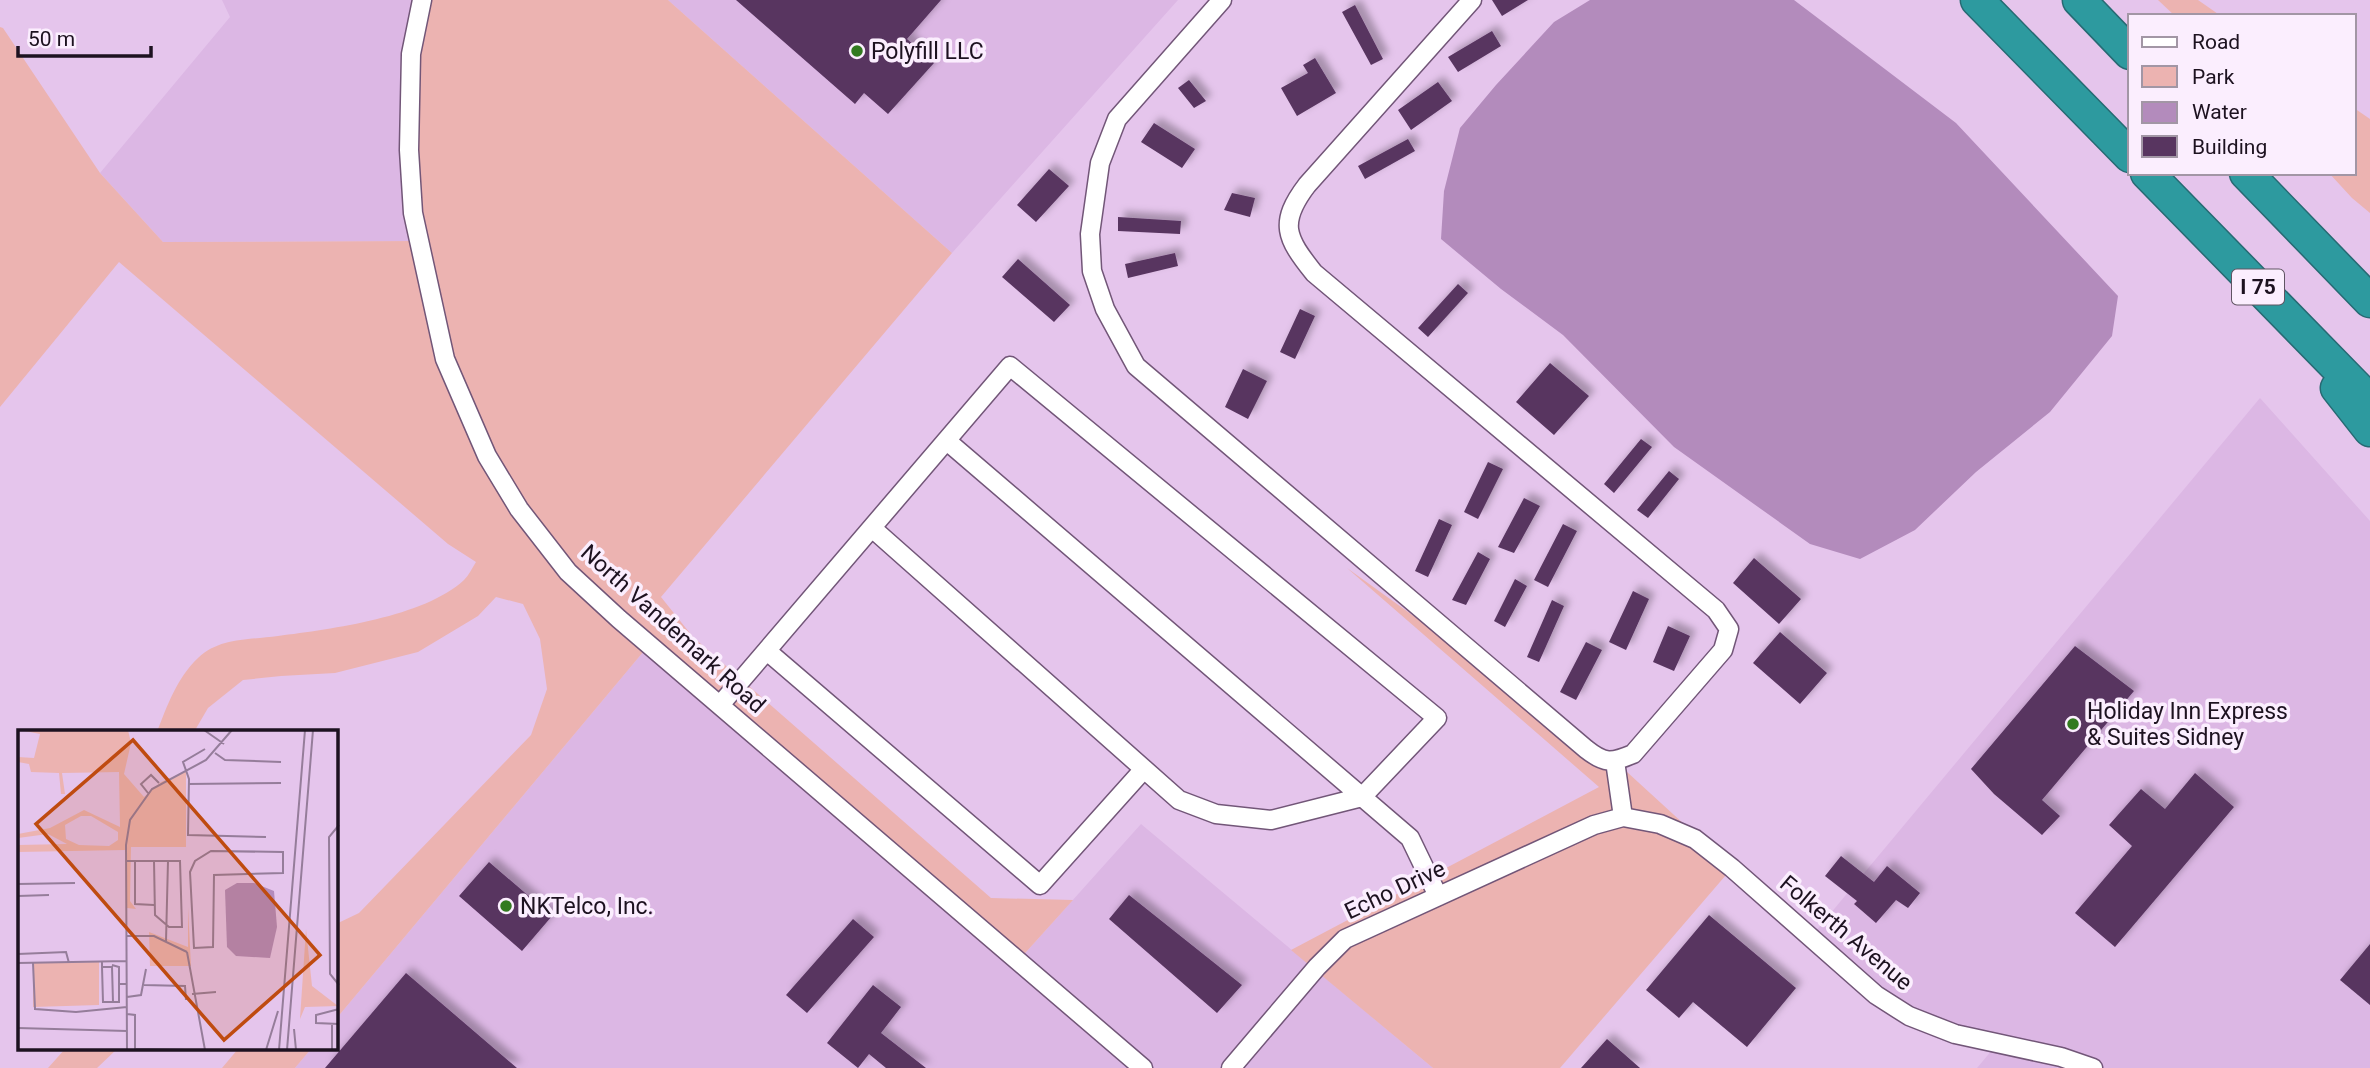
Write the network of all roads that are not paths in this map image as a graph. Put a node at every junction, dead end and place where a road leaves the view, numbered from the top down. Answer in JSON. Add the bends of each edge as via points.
{"nodes":[{"id":1,"x":422,"y":0,"type":"edge"},
{"id":2,"x":1222,"y":0,"type":"edge"},
{"id":3,"x":1472,"y":0,"type":"edge"},
{"id":4,"x":1977,"y":0,"type":"edge"},
{"id":5,"x":2079,"y":0,"type":"edge"},
{"id":6,"x":2128,"y":51,"type":"edge"},
{"id":7,"x":2128,"y":154,"type":"edge"},
{"id":8,"x":2149,"y":175,"type":"edge"},
{"id":9,"x":2248,"y":175,"type":"edge"},
{"id":10,"x":2254,"y":283,"type":"junction"},
{"id":11,"x":2369,"y":300,"type":"edge"},
{"id":12,"x":2370,"y":401,"type":"edge"},
{"id":13,"x":2370,"y":430,"type":"edge"},
{"id":14,"x":947,"y":441,"type":"junction"},
{"id":15,"x":872,"y":528,"type":"junction"},
{"id":16,"x":767,"y":651,"type":"junction"},
{"id":17,"x":720,"y":705,"type":"junction"},
{"id":18,"x":1615,"y":761,"type":"junction"},
{"id":19,"x":1144,"y":769,"type":"junction"},
{"id":20,"x":1362,"y":796,"type":"junction"},
{"id":21,"x":1623,"y":817,"type":"junction"},
{"id":22,"x":1438,"y":896,"type":"junction"},
{"id":23,"x":1143,"y":1068,"type":"edge"},
{"id":24,"x":1231,"y":1068,"type":"edge"},
{"id":25,"x":2093,"y":1068,"type":"edge"}],
"edges":[{"from":1,"to":17,"type":"street","name":"North Vandemark Road","via":[[411,54],[412,213],[445,359],[488,456],[519,509],[568,572]]},
{"from":2,"to":18,"type":"street","via":[[1117,119],[1100,163],[1090,234],[1093,271],[1122,342],[1136,366],[1586,749],[1601,760]]},
{"from":3,"to":18,"type":"street","via":[[1307,185],[1293,203],[1288,228],[1295,249],[1314,273],[1716,610],[1729,629],[1723,650],[1633,754]]},
{"from":4,"to":7,"type":"highway"},
{"from":5,"to":6,"type":"highway"},
{"from":8,"to":10,"type":"highway","number":"I 75"},
{"from":9,"to":11,"type":"highway"},
{"from":10,"to":12,"type":"highway","number":"I 75"},
{"from":10,"to":13,"type":"highway"},
{"from":14,"to":15,"type":"street"},
{"from":14,"to":20,"type":"street"},
{"from":14,"to":20,"type":"street","via":[[1010,366],[1437,718]]},
{"from":15,"to":16,"type":"street"},
{"from":15,"to":19,"type":"street"},
{"from":16,"to":17,"type":"street"},
{"from":16,"to":19,"type":"street","via":[[1040,885]]},
{"from":17,"to":23,"type":"street","name":"North Vandemark Road"},
{"from":18,"to":21,"type":"street"},
{"from":19,"to":20,"type":"street","via":[[1179,800],[1216,814],[1271,820]]},
{"from":20,"to":22,"type":"street","via":[[1410,838]]},
{"from":21,"to":22,"type":"street","name":"Echo Drive","via":[[1594,825]]},
{"from":21,"to":25,"type":"street","name":"Folkerth Avenue","via":[[1660,824],[1695,839],[1875,995],[1909,1016],[1955,1034]]},
{"from":22,"to":24,"type":"street","name":"Echo Drive","via":[[1345,939]]}]}
